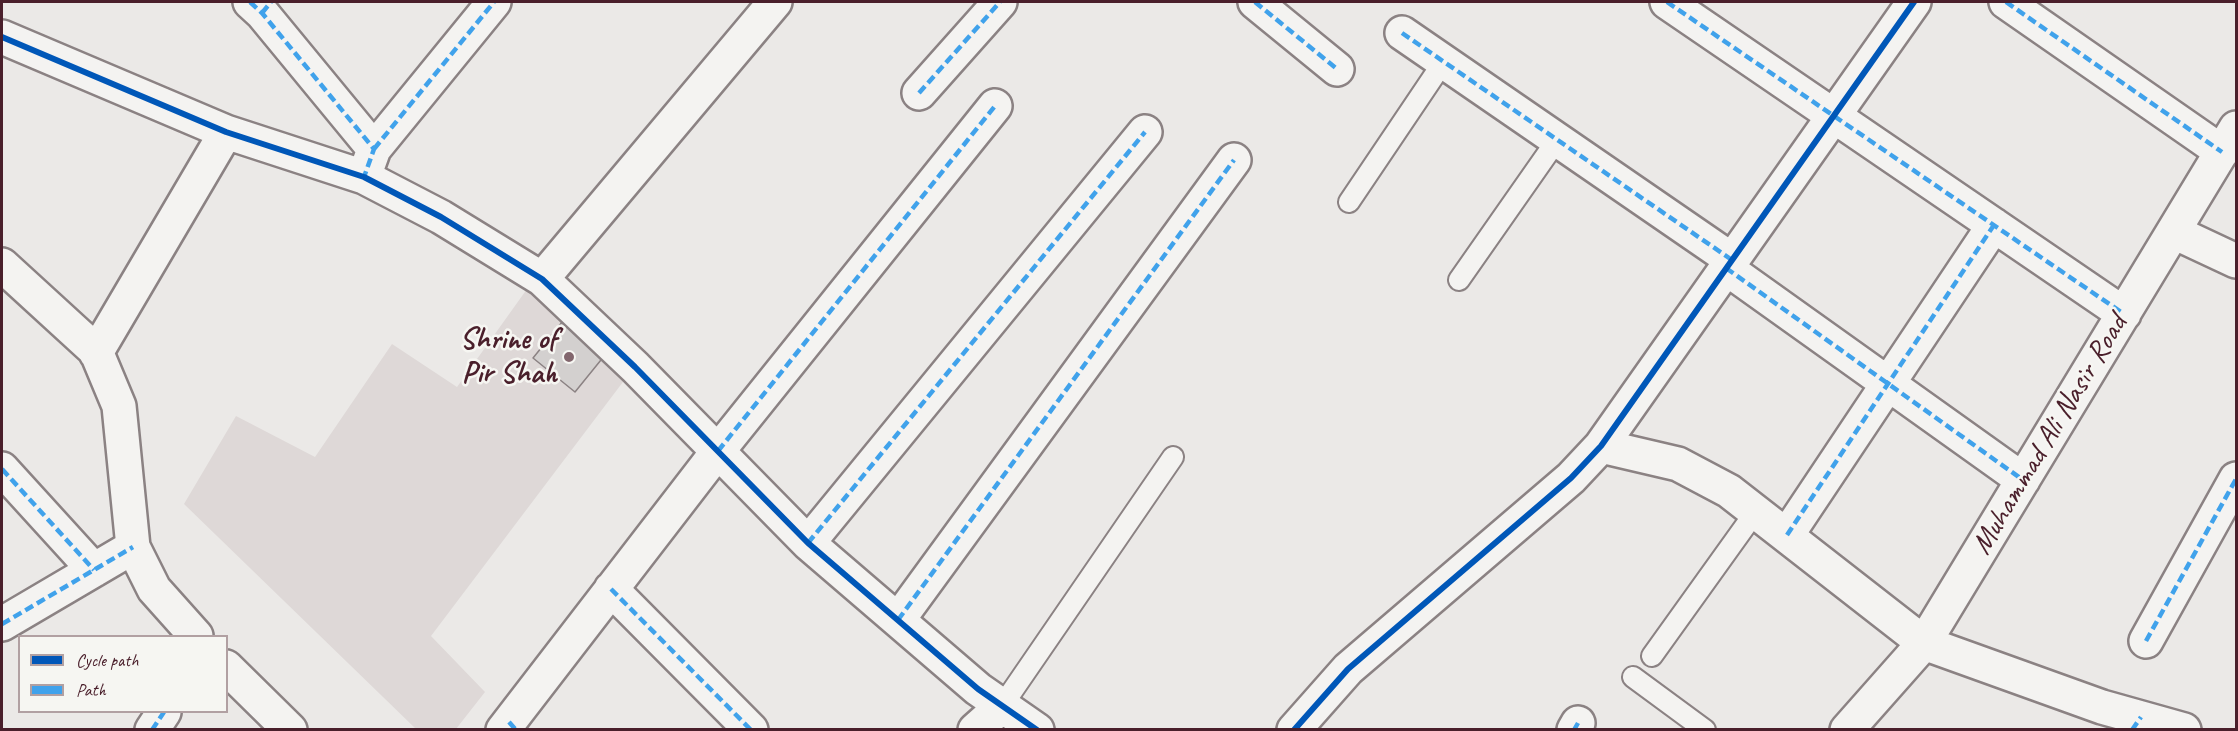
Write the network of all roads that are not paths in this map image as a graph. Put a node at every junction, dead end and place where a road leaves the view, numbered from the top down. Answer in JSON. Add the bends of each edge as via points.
{"nodes":[{"id":1,"x":494,"y":2,"type":"edge"},
{"id":2,"x":775,"y":2,"type":"edge"},
{"id":3,"x":1000,"y":2,"type":"edge"},
{"id":4,"x":1256,"y":2,"type":"edge"},
{"id":5,"x":1667,"y":2,"type":"edge"},
{"id":6,"x":1914,"y":2,"type":"edge"},
{"id":7,"x":2006,"y":2,"type":"edge"},
{"id":8,"x":261,"y":5,"type":"edge"},
{"id":9,"x":1402,"y":33,"type":"dead end"},
{"id":10,"x":2,"y":36,"type":"edge"},
{"id":11,"x":1444,"y":61,"type":"junction"},
{"id":12,"x":1337,"y":69,"type":"dead end"},
{"id":13,"x":919,"y":93,"type":"dead end"},
{"id":14,"x":995,"y":106,"type":"dead end"},
{"id":15,"x":1834,"y":115,"type":"junction"},
{"id":16,"x":226,"y":132,"type":"junction"},
{"id":17,"x":1145,"y":132,"type":"dead end"},
{"id":18,"x":1557,"y":140,"type":"junction"},
{"id":19,"x":2229,"y":140,"type":"edge"},
{"id":20,"x":1234,"y":160,"type":"dead end"},
{"id":21,"x":369,"y":163,"type":"junction"},
{"id":22,"x":1349,"y":202,"type":"dead end"},
{"id":23,"x":1994,"y":225,"type":"junction"},
{"id":24,"x":2174,"y":232,"type":"junction"},
{"id":25,"x":2236,"y":261,"type":"edge"},
{"id":26,"x":1729,"y":264,"type":"junction"},
{"id":27,"x":2,"y":265,"type":"edge"},
{"id":28,"x":542,"y":279,"type":"junction"},
{"id":29,"x":1460,"y":280,"type":"dead end"},
{"id":30,"x":2124,"y":314,"type":"junction"},
{"id":31,"x":96,"y":353,"type":"junction"},
{"id":32,"x":1888,"y":384,"type":"junction"},
{"id":33,"x":1601,"y":446,"type":"junction"},
{"id":34,"x":718,"y":451,"type":"junction"},
{"id":35,"x":1173,"y":457,"type":"dead end"},
{"id":36,"x":2,"y":469,"type":"edge"},
{"id":37,"x":2236,"y":478,"type":"edge"},
{"id":38,"x":2023,"y":480,"type":"junction"},
{"id":39,"x":1756,"y":511,"type":"junction"},
{"id":40,"x":1787,"y":535,"type":"junction"},
{"id":41,"x":808,"y":543,"type":"junction"},
{"id":42,"x":133,"y":547,"type":"junction"},
{"id":43,"x":94,"y":570,"type":"junction"},
{"id":44,"x":611,"y":589,"type":"junction"},
{"id":45,"x":898,"y":620,"type":"junction"},
{"id":46,"x":2,"y":624,"type":"edge"},
{"id":47,"x":195,"y":635,"type":"edge"},
{"id":48,"x":2146,"y":641,"type":"dead end"},
{"id":49,"x":1924,"y":644,"type":"junction"},
{"id":50,"x":1652,"y":656,"type":"dead end"},
{"id":51,"x":228,"y":668,"type":"edge"},
{"id":52,"x":1633,"y":677,"type":"dead end"},
{"id":53,"x":1002,"y":706,"type":"junction"},
{"id":54,"x":163,"y":713,"type":"edge"},
{"id":55,"x":2137,"y":723,"type":"edge"},
{"id":56,"x":510,"y":727,"type":"edge"},
{"id":57,"x":152,"y":729,"type":"edge"},
{"id":58,"x":289,"y":729,"type":"edge"},
{"id":59,"x":751,"y":729,"type":"edge"},
{"id":60,"x":975,"y":729,"type":"edge"},
{"id":61,"x":1037,"y":729,"type":"edge"},
{"id":62,"x":1294,"y":729,"type":"edge"},
{"id":63,"x":1705,"y":729,"type":"edge"},
{"id":64,"x":1847,"y":729,"type":"edge"},
{"id":65,"x":2184,"y":729,"type":"edge"}],
"edges":[{"from":1,"to":21,"type":"street"},
{"from":2,"to":28,"type":"street"},
{"from":3,"to":13,"type":"street"},
{"from":4,"to":12,"type":"street"},
{"from":5,"to":15,"type":"street"},
{"from":6,"to":15,"type":"street"},
{"from":7,"to":19,"type":"street"},
{"from":8,"to":21,"type":"street"},
{"from":9,"to":11,"type":"street"},
{"from":10,"to":16,"type":"street"},
{"from":11,"to":18,"type":"street"},
{"from":11,"to":22,"type":"lane"},
{"from":14,"to":34,"type":"street"},
{"from":15,"to":23,"type":"street"},
{"from":15,"to":26,"type":"street"},
{"from":16,"to":21,"type":"street"},
{"from":16,"to":31,"type":"street"},
{"from":17,"to":41,"type":"street"},
{"from":18,"to":26,"type":"street"},
{"from":18,"to":29,"type":"lane"},
{"from":19,"to":24,"type":"street","name":"Muhammad Ali Nasir Road"},
{"from":20,"to":45,"type":"street"},
{"from":21,"to":28,"type":"street","via":[[441,217]]},
{"from":23,"to":30,"type":"street"},
{"from":23,"to":32,"type":"street"},
{"from":24,"to":25,"type":"street"},
{"from":24,"to":30,"type":"street","name":"Muhammad Ali Nasir Road"},
{"from":26,"to":32,"type":"street"},
{"from":26,"to":33,"type":"street"},
{"from":27,"to":31,"type":"street"},
{"from":28,"to":34,"type":"street"},
{"from":30,"to":38,"type":"street","name":"Muhammad Ali Nasir Road"},
{"from":31,"to":42,"type":"street","via":[[119,406]]},
{"from":32,"to":38,"type":"street"},
{"from":32,"to":40,"type":"street"},
{"from":33,"to":39,"type":"street","via":[[1678,465],[1729,490]]},
{"from":33,"to":62,"type":"street","via":[[1571,477],[1348,669]]},
{"from":34,"to":41,"type":"street"},
{"from":34,"to":44,"type":"street"},
{"from":35,"to":53,"type":"lane"},
{"from":36,"to":43,"type":"street"},
{"from":37,"to":48,"type":"street"},
{"from":38,"to":49,"type":"street","name":"Muhammad Ali Nasir Road"},
{"from":39,"to":40,"type":"street"},
{"from":39,"to":50,"type":"lane"},
{"from":40,"to":49,"type":"street"},
{"from":41,"to":45,"type":"street"},
{"from":42,"to":43,"type":"street"},
{"from":42,"to":47,"type":"street","via":[[154,589]]},
{"from":43,"to":46,"type":"street"},
{"from":44,"to":56,"type":"street"},
{"from":44,"to":59,"type":"street"},
{"from":45,"to":53,"type":"street"},
{"from":49,"to":55,"type":"street"},
{"from":49,"to":64,"type":"street","name":"Muhammad Ali Nasir Road"},
{"from":51,"to":58,"type":"street"},
{"from":52,"to":63,"type":"lane"},
{"from":53,"to":60,"type":"street"},
{"from":53,"to":61,"type":"street"},
{"from":54,"to":57,"type":"street"},
{"from":55,"to":65,"type":"street"}]}
